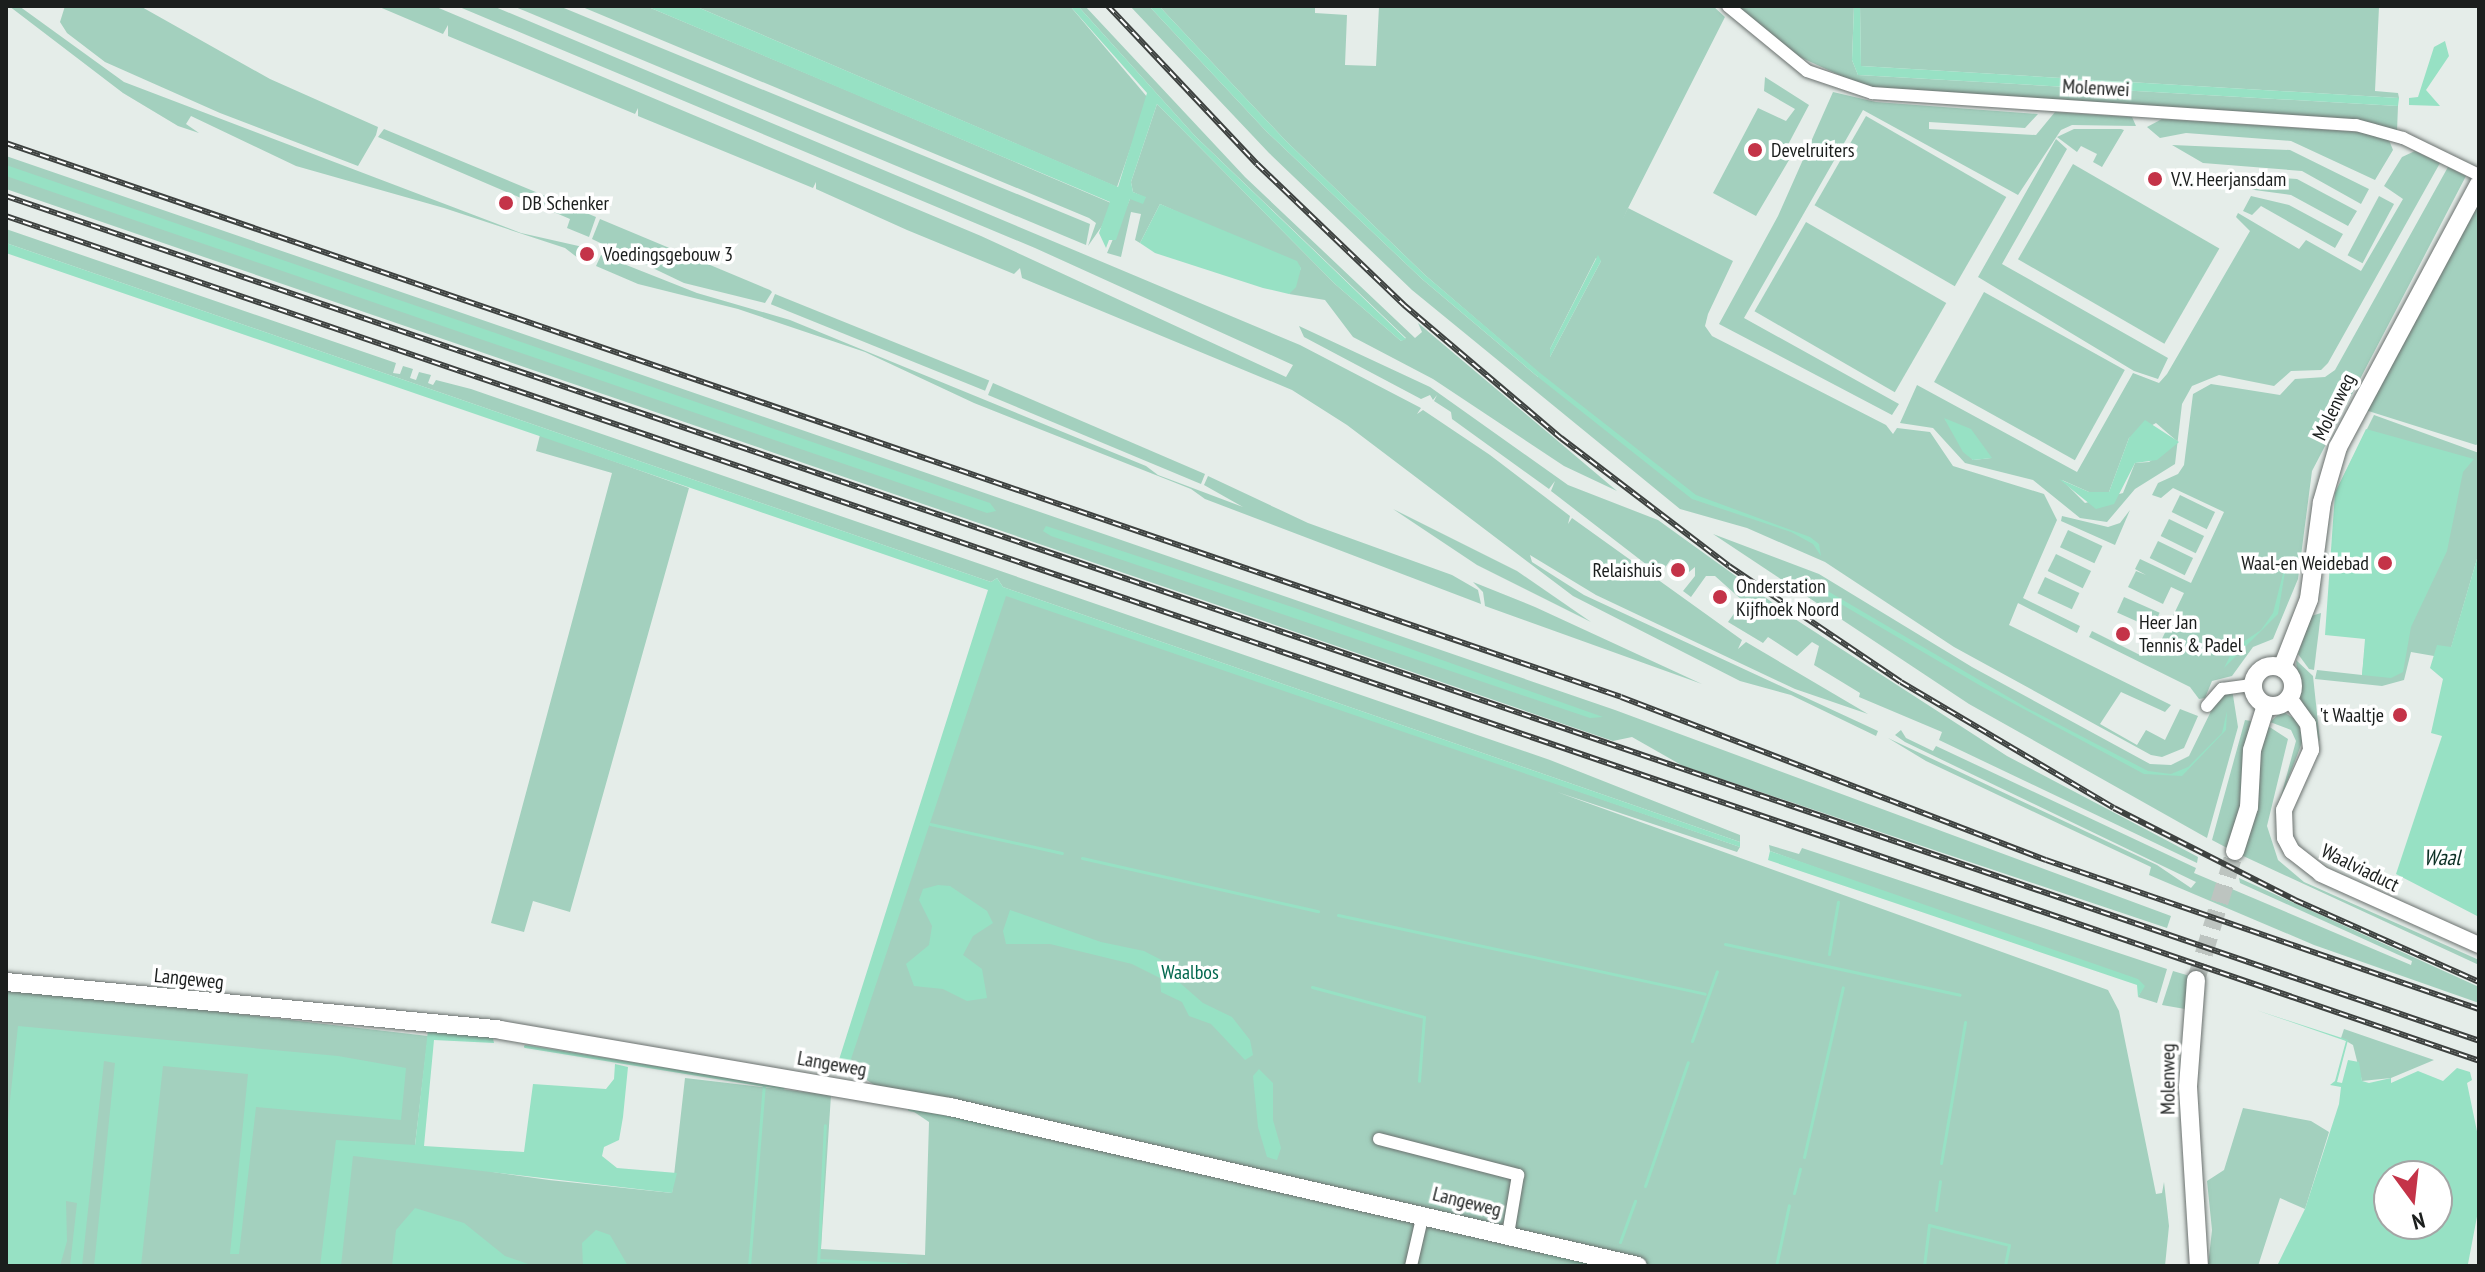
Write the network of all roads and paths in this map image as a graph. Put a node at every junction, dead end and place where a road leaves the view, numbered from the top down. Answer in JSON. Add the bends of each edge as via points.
{"nodes":[{"id":1,"x":1728,"y":6,"type":"edge"},
{"id":2,"x":2479,"y":175,"type":"edge"},
{"id":3,"x":2479,"y":184,"type":"edge"},
{"id":4,"x":2282,"y":668,"type":"junction"},
{"id":5,"x":2252,"y":685,"type":"junction"},
{"id":6,"x":2289,"y":698,"type":"junction"},
{"id":7,"x":2266,"y":705,"type":"junction"},
{"id":8,"x":2207,"y":706,"type":"dead end"},
{"id":9,"x":2235,"y":851,"type":"tunnel mouth"},
{"id":10,"x":2479,"y":945,"type":"edge"},
{"id":11,"x":2196,"y":980,"type":"tunnel mouth"},
{"id":12,"x":6,"y":982,"type":"edge"},
{"id":13,"x":1379,"y":1139,"type":"dead end"},
{"id":14,"x":1423,"y":1214,"type":"junction"},
{"id":15,"x":1508,"y":1234,"type":"junction"},
{"id":16,"x":1411,"y":1266,"type":"edge"},
{"id":17,"x":1638,"y":1266,"type":"edge"},
{"id":18,"x":2199,"y":1266,"type":"edge"}],
"edges":[{"from":1,"to":2,"type":"street","name":"Molenwei","via":[[1807,71],[1852,89],[1899,97],[2356,125],[2403,138]]},
{"from":3,"to":4,"type":"main road","name":"Molenweg","via":[[2338,447],[2322,502],[2309,599]]},
{"from":4,"to":5,"type":"main road","via":[[2262,668]]},
{"from":4,"to":6,"type":"main road","via":[[2293,681]]},
{"from":5,"to":7,"type":"main road","via":[[2256,698]]},
{"from":5,"to":8,"type":"street","via":[[2222,689]]},
{"from":6,"to":7,"type":"main road"},
{"from":6,"to":10,"type":"street","name":"Waalviaduct","via":[[2308,724],[2311,750],[2284,810],[2285,838],[2292,851],[2321,874]]},
{"from":7,"to":9,"type":"main road","via":[[2252,750],[2249,807]]},
{"from":11,"to":18,"type":"main road","name":"Molenweg","via":[[2188,1070]]},
{"from":12,"to":14,"type":"main road","name":"Langeweg","via":[[500,1030],[950,1107]]},
{"from":13,"to":15,"type":"street","via":[[1518,1175]]},
{"from":14,"to":15,"type":"main road","name":"Langeweg"},
{"from":14,"to":16,"type":"street"},
{"from":15,"to":17,"type":"main road","name":"Langeweg"}]}
